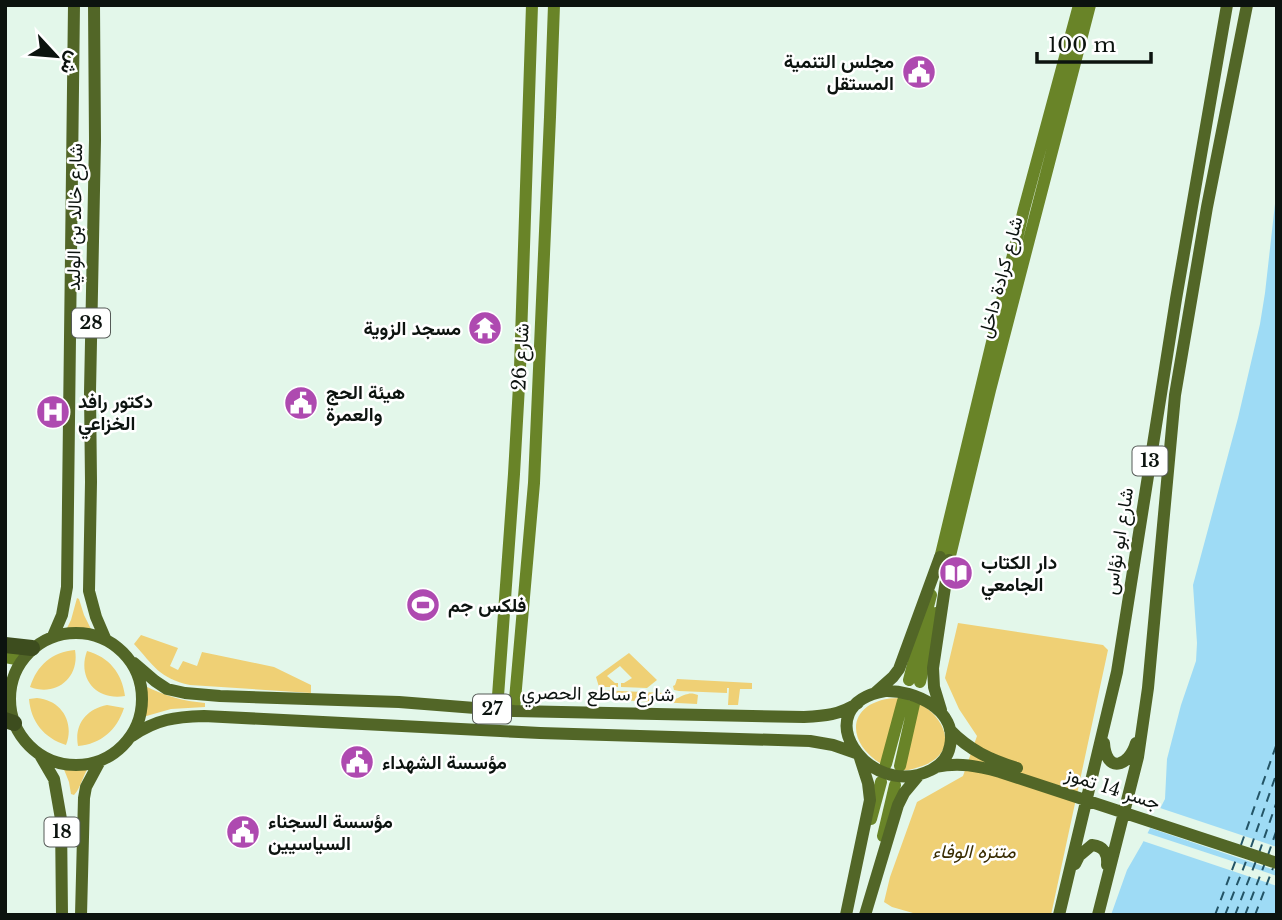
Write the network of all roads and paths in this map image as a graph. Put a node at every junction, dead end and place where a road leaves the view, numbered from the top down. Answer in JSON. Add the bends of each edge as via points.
{"nodes":[{"id":1,"x":74,"y":5,"type":"edge"},
{"id":2,"x":94,"y":5,"type":"edge"},
{"id":3,"x":533,"y":5,"type":"edge"},
{"id":4,"x":554,"y":5,"type":"edge"},
{"id":5,"x":1079,"y":5,"type":"edge"},
{"id":6,"x":1090,"y":5,"type":"edge"},
{"id":7,"x":1227,"y":5,"type":"edge"},
{"id":8,"x":1247,"y":5,"type":"edge"},
{"id":9,"x":521,"y":340,"type":"junction"},
{"id":10,"x":540,"y":341,"type":"junction"},
{"id":11,"x":945,"y":558,"type":"junction"},
{"id":12,"x":54,"y":636,"type":"junction"},
{"id":13,"x":105,"y":638,"type":"junction"},
{"id":14,"x":5,"y":645,"type":"edge"},
{"id":15,"x":27,"y":654,"type":"junction"},
{"id":16,"x":5,"y":657,"type":"edge"},
{"id":17,"x":134,"y":663,"type":"junction"},
{"id":18,"x":914,"y":681,"type":"dead end"},
{"id":19,"x":1148,"y":688,"type":"junction"},
{"id":20,"x":873,"y":694,"type":"junction"},
{"id":21,"x":858,"y":703,"type":"junction"},
{"id":22,"x":1110,"y":709,"type":"junction"},
{"id":23,"x":497,"y":710,"type":"junction"},
{"id":24,"x":514,"y":711,"type":"junction"},
{"id":25,"x":942,"y":714,"type":"junction"},
{"id":26,"x":9,"y":718,"type":"edge"},
{"id":27,"x":950,"y":730,"type":"junction"},
{"id":28,"x":132,"y":736,"type":"junction"},
{"id":29,"x":40,"y":755,"type":"junction"},
{"id":30,"x":858,"y":755,"type":"junction"},
{"id":31,"x":100,"y":761,"type":"junction"},
{"id":32,"x":886,"y":764,"type":"dead end"},
{"id":33,"x":900,"y":766,"type":"dead end"},
{"id":34,"x":936,"y":767,"type":"junction"},
{"id":35,"x":919,"y":775,"type":"junction"},
{"id":36,"x":881,"y":782,"type":"dead end"},
{"id":37,"x":895,"y":785,"type":"dead end"},
{"id":38,"x":1277,"y":855,"type":"edge"},
{"id":39,"x":1277,"y":863,"type":"edge"},
{"id":40,"x":1060,"y":912,"type":"edge"},
{"id":41,"x":1098,"y":912,"type":"edge"},
{"id":42,"x":62,"y":915,"type":"edge"},
{"id":43,"x":82,"y":915,"type":"edge"},
{"id":44,"x":846,"y":915,"type":"edge"},
{"id":45,"x":865,"y":915,"type":"edge"}],
"edges":[{"from":1,"to":12,"type":"main road","name":"شارع خالد بن الوليد","number":"28","via":[[67,587]]},
{"from":2,"to":13,"type":"main road","name":"شارع خالد بن الوليد","number":"28","via":[[89,591]]},
{"from":3,"to":9,"type":"main road","name":"شارع 26"},
{"from":4,"to":10,"type":"main road","name":"شارع 26"},
{"from":5,"to":11,"type":"main road","name":"شارع كرادة داخل","via":[[1024,209]]},
{"from":6,"to":11,"type":"main road","name":"شارع كرادة داخل"},
{"from":7,"to":22,"type":"main road","name":"شارع ابو نؤاس","number":"13"},
{"from":8,"to":19,"type":"main road","name":"شارع ابو نؤاس","number":"13","via":[[1175,395]]},
{"from":9,"to":10,"type":"main road"},
{"from":9,"to":23,"type":"main road","name":"شارع 26"},
{"from":10,"to":24,"type":"main road","name":"شارع 26","via":[[534,483]]},
{"from":11,"to":18,"type":"main road"},
{"from":11,"to":20,"type":"main road","via":[[899,668]]},
{"from":11,"to":25,"type":"main road","via":[[933,679]]},
{"from":12,"to":13,"type":"main road","via":[[79,632]]},
{"from":12,"to":15,"type":"main road"},
{"from":13,"to":17,"type":"main road"},
{"from":14,"to":15,"type":"highway"},
{"from":15,"to":16,"type":"main road"},
{"from":15,"to":26,"type":"main road","via":[[11,687]]},
{"from":17,"to":23,"type":"main road","name":"شارع ساطع الحصري","number":"27","via":[[167,689],[185,693]]},
{"from":17,"to":28,"type":"main road","via":[[143,700]]},
{"from":19,"to":22,"type":"main road","via":[[1133,751],[1121,764],[1110,762],[1103,746]]},
{"from":19,"to":41,"type":"main road","name":"شارع ابو نؤاس","number":"13","via":[[1138,757]]},
{"from":20,"to":21,"type":"main road"},
{"from":20,"to":25,"type":"main road","via":[[911,694]]},
{"from":21,"to":24,"type":"main road","name":"شارع ساطع الحصري","number":"27","via":[[838,714],[804,717]]},
{"from":21,"to":30,"type":"main road","via":[[847,725]]},
{"from":22,"to":40,"type":"main road","name":"شارع ابو نؤاس","number":"13"},
{"from":23,"to":24,"type":"main road","name":"شارع ساطع الحصري","number":"27"},
{"from":25,"to":27,"type":"main road"},
{"from":26,"to":29,"type":"main road"},
{"from":27,"to":34,"type":"main road","via":[[950,748]]},
{"from":27,"to":38,"type":"main road","name":"جسر 14 تموز","via":[[976,752],[1002,763]]},
{"from":28,"to":30,"type":"main road","number":"27","via":[[159,721],[204,716],[810,741]]},
{"from":28,"to":31,"type":"main road"},
{"from":29,"to":31,"type":"main road","via":[[79,766]]},
{"from":29,"to":42,"type":"main road","number":"18","via":[[54,779],[60,808]]},
{"from":30,"to":35,"type":"main road","via":[[887,773]]},
{"from":30,"to":44,"type":"main road","via":[[870,800]]},
{"from":31,"to":43,"type":"main road","number":"18","via":[[84,798]]},
{"from":32,"to":33,"type":"main road","via":[[909,703]]},
{"from":34,"to":35,"type":"main road"},
{"from":34,"to":39,"type":"main road","name":"جسر 14 تموز","via":[[960,764],[1000,772]]},
{"from":35,"to":45,"type":"main road","via":[[898,805]]},
{"from":36,"to":44,"type":"main road"},
{"from":37,"to":45,"type":"main road"},
{"from":40,"to":41,"type":"main road","via":[[1073,868],[1092,845],[1102,848],[1108,861]]}]}
